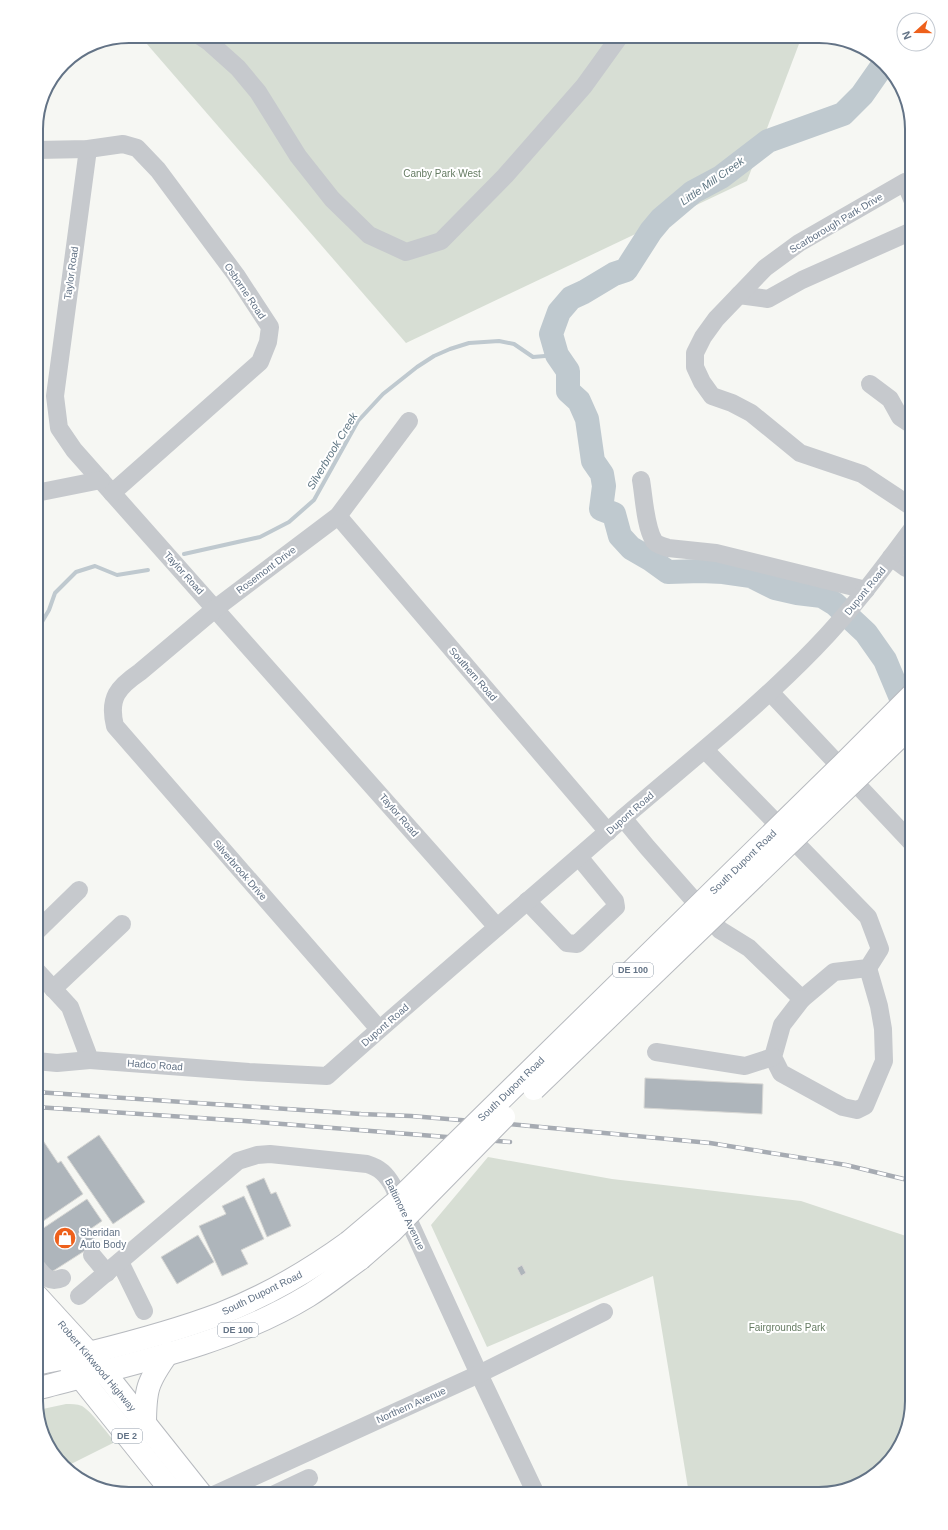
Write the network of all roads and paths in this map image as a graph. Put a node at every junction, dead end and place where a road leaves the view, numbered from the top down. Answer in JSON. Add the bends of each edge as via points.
{"nodes":[{"id":1,"x":210,"y":43,"type":"edge"},
{"id":2,"x":615,"y":43,"type":"edge"},
{"id":3,"x":88,"y":149,"type":"junction"},
{"id":4,"x":43,"y":150,"type":"edge"},
{"id":5,"x":905,"y":182,"type":"edge"},
{"id":6,"x":905,"y":234,"type":"edge"},
{"id":7,"x":739,"y":295,"type":"junction"},
{"id":8,"x":870,"y":384,"type":"dead end"},
{"id":9,"x":905,"y":420,"type":"edge"},
{"id":10,"x":409,"y":421,"type":"dead end"},
{"id":11,"x":641,"y":480,"type":"dead end"},
{"id":12,"x":106,"y":487,"type":"junction"},
{"id":13,"x":43,"y":492,"type":"edge"},
{"id":14,"x":905,"y":502,"type":"edge"},
{"id":15,"x":338,"y":516,"type":"junction"},
{"id":16,"x":905,"y":538,"type":"edge"},
{"id":17,"x":891,"y":557,"type":"junction"},
{"id":18,"x":905,"y":567,"type":"edge"},
{"id":19,"x":866,"y":590,"type":"junction"},
{"id":20,"x":216,"y":608,"type":"junction"},
{"id":21,"x":770,"y":692,"type":"junction"},
{"id":22,"x":905,"y":702,"type":"edge"},
{"id":23,"x":112,"y":706,"type":"joint"},
{"id":24,"x":905,"y":731,"type":"edge"},
{"id":25,"x":705,"y":750,"type":"junction"},
{"id":26,"x":623,"y":818,"type":"junction"},
{"id":27,"x":608,"y":832,"type":"junction"},
{"id":28,"x":905,"y":836,"type":"edge"},
{"id":29,"x":579,"y":857,"type":"junction"},
{"id":30,"x":79,"y":890,"type":"dead end"},
{"id":31,"x":528,"y":901,"type":"junction"},
{"id":32,"x":122,"y":924,"type":"dead end"},
{"id":33,"x":43,"y":925,"type":"edge"},
{"id":34,"x":497,"y":927,"type":"junction"},
{"id":35,"x":868,"y":968,"type":"junction"},
{"id":36,"x":43,"y":978,"type":"edge"},
{"id":37,"x":53,"y":989,"type":"junction"},
{"id":38,"x":802,"y":999,"type":"junction"},
{"id":39,"x":379,"y":1029,"type":"junction"},
{"id":40,"x":656,"y":1052,"type":"dead end"},
{"id":41,"x":773,"y":1057,"type":"junction"},
{"id":42,"x":90,"y":1060,"type":"junction"},
{"id":43,"x":43,"y":1062,"type":"edge"},
{"id":44,"x":327,"y":1076,"type":"joint"},
{"id":45,"x":355,"y":1250,"type":"junction"},
{"id":46,"x":92,"y":1255,"type":"dead end"},
{"id":47,"x":113,"y":1267,"type":"junction"},
{"id":48,"x":43,"y":1274,"type":"edge"},
{"id":49,"x":62,"y":1278,"type":"dead end"},
{"id":50,"x":79,"y":1296,"type":"dead end"},
{"id":51,"x":43,"y":1303,"type":"edge"},
{"id":52,"x":144,"y":1311,"type":"dead end"},
{"id":53,"x":604,"y":1312,"type":"dead end"},
{"id":54,"x":43,"y":1334,"type":"edge"},
{"id":55,"x":89,"y":1353,"type":"junction"},
{"id":56,"x":168,"y":1353,"type":"junction"},
{"id":57,"x":65,"y":1358,"type":"junction"},
{"id":58,"x":43,"y":1363,"type":"edge"},
{"id":59,"x":102,"y":1371,"type":"junction"},
{"id":60,"x":479,"y":1374,"type":"junction"},
{"id":61,"x":80,"y":1378,"type":"junction"},
{"id":62,"x":43,"y":1387,"type":"edge"},
{"id":63,"x":146,"y":1425,"type":"junction"},
{"id":64,"x":283,"y":1462,"type":"junction"},
{"id":65,"x":168,"y":1487,"type":"edge"},
{"id":66,"x":195,"y":1487,"type":"edge"},
{"id":67,"x":231,"y":1487,"type":"edge"},
{"id":68,"x":291,"y":1487,"type":"edge"},
{"id":69,"x":533,"y":1487,"type":"edge"}],
"edges":[{"from":1,"to":2,"type":"street","via":[[238,68],[258,92],[298,156],[332,199],[370,235],[406,252],[441,241],[446,236],[505,176],[584,86]]},
{"from":3,"to":4,"type":"street","name":"Osborne Road"},
{"from":3,"to":12,"type":"street","name":"Taylor Road","via":[[55,396],[59,428]]},
{"from":3,"to":12,"type":"street","name":"Osborne Road","via":[[123,144],[137,148],[158,170],[236,275],[270,328],[268,342],[260,362]]},
{"from":5,"to":7,"type":"street","name":"Scarborough Park Drive","via":[[800,243],[765,268]]},
{"from":6,"to":7,"type":"street","via":[[802,280],[768,299]]},
{"from":7,"to":14,"type":"street","name":"Scarborough Park Drive","via":[[716,319],[695,353],[695,367],[712,396],[732,403],[751,414],[800,453],[862,474]]},
{"from":8,"to":9,"type":"street","via":[[890,399],[900,417]]},
{"from":10,"to":15,"type":"street","name":"Rosemont Drive"},
{"from":11,"to":19,"type":"street","via":[[651,533],[660,546],[716,553]]},
{"from":12,"to":13,"type":"street"},
{"from":12,"to":20,"type":"street","name":"Taylor Road"},
{"from":15,"to":20,"type":"street","name":"Rosemont Drive"},
{"from":15,"to":27,"type":"street","name":"Southern Road"},
{"from":16,"to":17,"type":"street","name":"Dupont Road"},
{"from":17,"to":18,"type":"street"},
{"from":17,"to":19,"type":"street","name":"Dupont Road"},
{"from":19,"to":21,"type":"street","name":"Dupont Road","via":[[837,625]]},
{"from":20,"to":23,"type":"street","name":"Rosemont Drive","via":[[127,680],[118,691]]},
{"from":20,"to":34,"type":"street","name":"Taylor Road"},
{"from":21,"to":25,"type":"street","name":"Dupont Road"},
{"from":21,"to":28,"type":"street"},
{"from":22,"to":45,"type":"main road","name":"South Dupont Road","number":"DE 100","bridge":true,"via":[[394,1204]]},
{"from":23,"to":39,"type":"street","name":"Silverbrook Drive","via":[[115,726]]},
{"from":24,"to":45,"type":"main road","name":"South Dupont Road","number":"DE 100","bridge":true,"via":[[505,1116],[391,1232]]},
{"from":25,"to":26,"type":"street","name":"Dupont Road"},
{"from":25,"to":35,"type":"street","via":[[868,917],[880,948]]},
{"from":26,"to":27,"type":"street","name":"Dupont Road"},
{"from":26,"to":38,"type":"street","via":[[720,930],[749,948]]},
{"from":27,"to":29,"type":"street","name":"Dupont Road"},
{"from":29,"to":31,"type":"street","name":"Dupont Road"},
{"from":29,"to":31,"type":"street","via":[[615,900],[616,906],[577,944],[567,943]]},
{"from":30,"to":33,"type":"street"},
{"from":31,"to":34,"type":"street","name":"Dupont Road"},
{"from":32,"to":37,"type":"street"},
{"from":34,"to":39,"type":"street","name":"Dupont Road"},
{"from":35,"to":38,"type":"street","via":[[834,972]]},
{"from":35,"to":41,"type":"street","via":[[883,1029],[884,1061],[865,1106],[857,1110],[843,1107],[781,1073]]},
{"from":36,"to":37,"type":"street"},
{"from":37,"to":42,"type":"street","via":[[70,1007]]},
{"from":38,"to":41,"type":"street","via":[[782,1025]]},
{"from":39,"to":44,"type":"street","name":"Dupont Road"},
{"from":40,"to":41,"type":"street","via":[[745,1066]]},
{"from":42,"to":43,"type":"street","name":"Hadco Road"},
{"from":42,"to":44,"type":"street","name":"Hadco Road"},
{"from":45,"to":55,"type":"main road","name":"South Dupont Road","number":"DE 100","via":[[321,1262],[292,1280],[221,1314]]},
{"from":45,"to":56,"type":"main road","name":"South Dupont Road","number":"DE 100","via":[[309,1296],[270,1316],[205,1342]]},
{"from":46,"to":47,"type":"street"},
{"from":47,"to":50,"type":"street","name":"Baltimore Avenue"},
{"from":47,"to":52,"type":"street"},
{"from":47,"to":60,"type":"street","name":"Baltimore Avenue","via":[[238,1161],[270,1154],[378,1167],[387,1175],[393,1186]]},
{"from":48,"to":49,"type":"street","via":[[56,1281]]},
{"from":51,"to":55,"type":"main road","name":"Robert Kirkwood Highway","number":"DE 2"},
{"from":53,"to":60,"type":"street","name":"Northern Avenue"},
{"from":54,"to":57,"type":"main road","name":"Robert Kirkwood Highway","number":"DE 2"},
{"from":55,"to":57,"type":"main road","name":"South Dupont Road","number":"DE 100"},
{"from":55,"to":59,"type":"main road","name":"Robert Kirkwood Highway","number":"DE 2"},
{"from":56,"to":59,"type":"main road","name":"South Dupont Road","number":"DE 100"},
{"from":56,"to":63,"type":"main road","via":[[154,1372],[148,1386],[145,1403]]},
{"from":57,"to":58,"type":"main road","name":"South Dupont Road","number":"DE 100"},
{"from":57,"to":61,"type":"main road","name":"Robert Kirkwood Highway","number":"DE 2"},
{"from":59,"to":61,"type":"main road","name":"South Dupont Road","number":"DE 100"},
{"from":59,"to":63,"type":"main road","name":"Robert Kirkwood Highway","number":"DE 2"},
{"from":60,"to":64,"type":"street","name":"Northern Avenue"},
{"from":60,"to":69,"type":"street","name":"Baltimore Avenue"},
{"from":61,"to":62,"type":"main road","name":"South Dupont Road","number":"DE 100"},
{"from":61,"to":65,"type":"main road","name":"Robert Kirkwood Highway","number":"DE 2"},
{"from":63,"to":66,"type":"main road","name":"Robert Kirkwood Highway","number":"DE 2"},
{"from":64,"to":67,"type":"street","name":"Northern Avenue"},
{"from":64,"to":68,"type":"street","via":[[302,1482]]}]}
